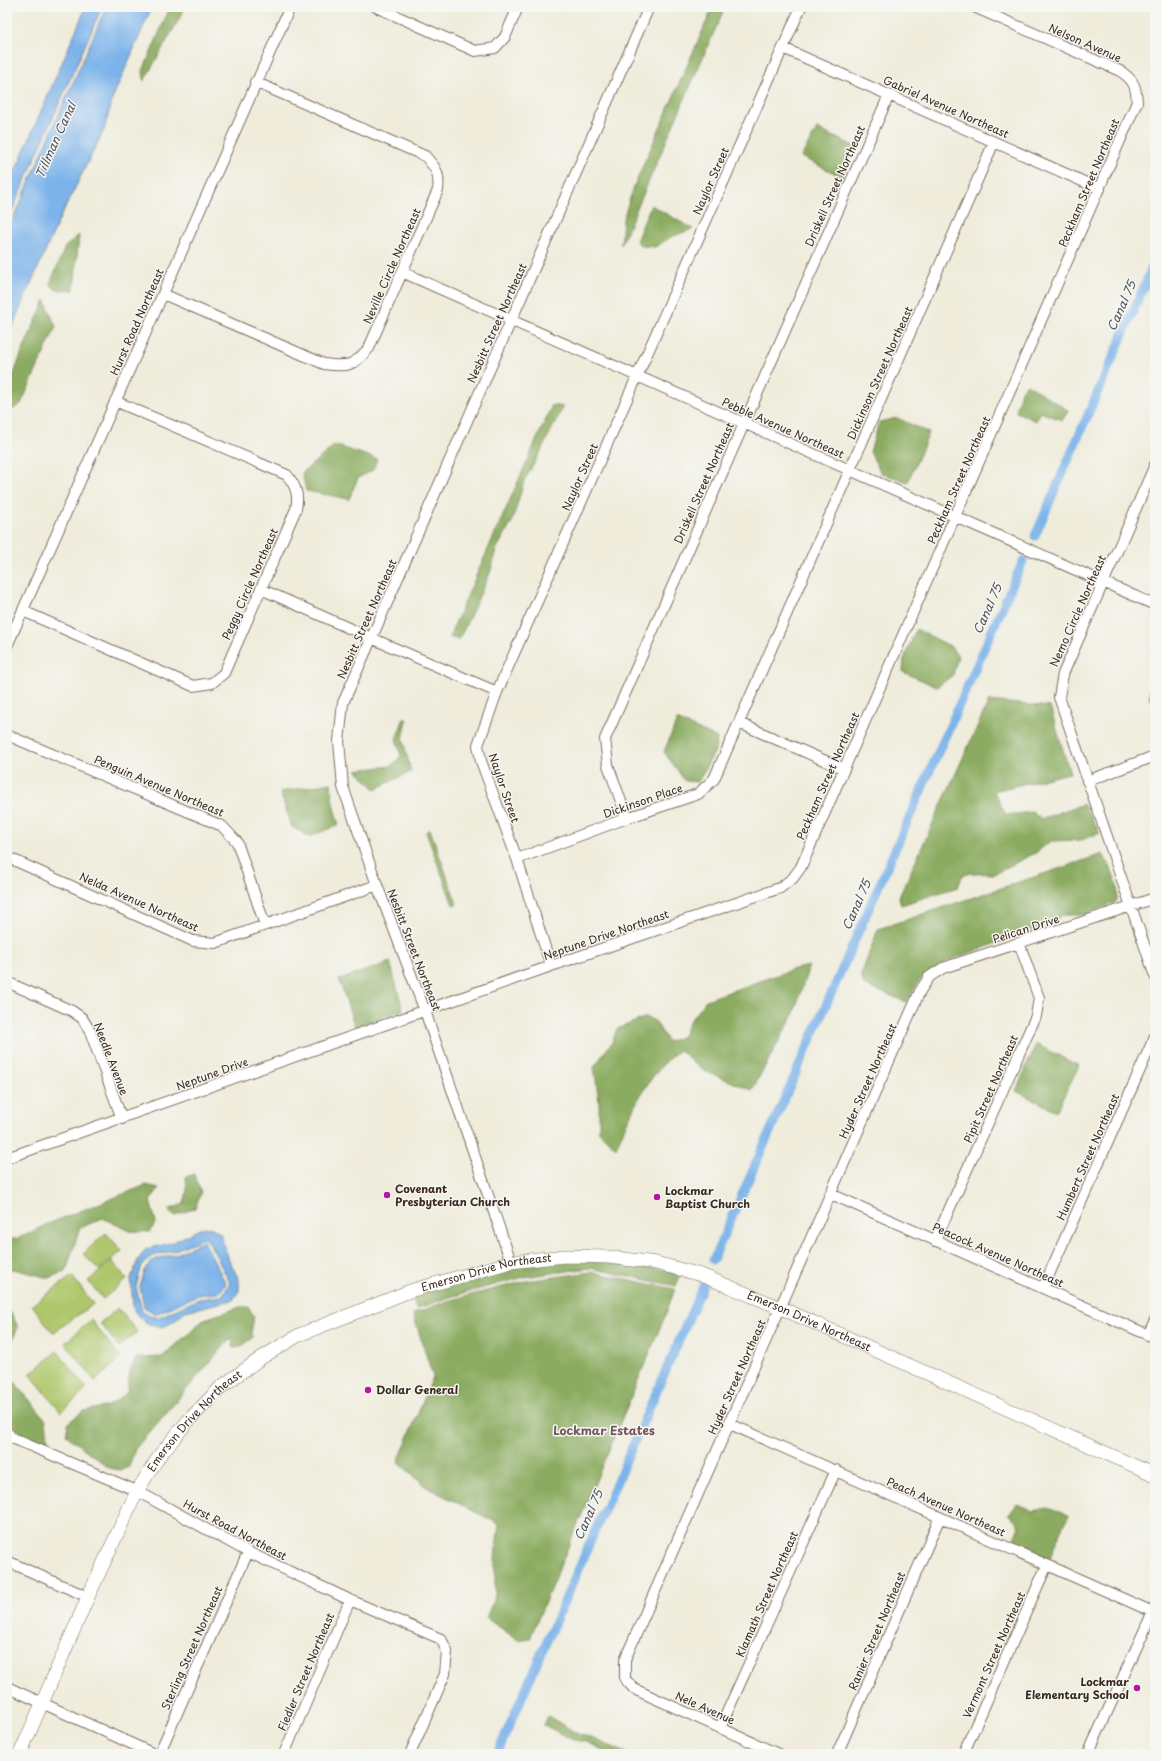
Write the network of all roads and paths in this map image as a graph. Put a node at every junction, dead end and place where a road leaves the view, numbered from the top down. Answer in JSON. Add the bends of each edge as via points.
{"nodes":[{"id":1,"x":290,"y":7,"type":"edge"},
{"id":2,"x":376,"y":7,"type":"edge"},
{"id":3,"x":518,"y":7,"type":"edge"},
{"id":4,"x":649,"y":7,"type":"edge"},
{"id":5,"x":801,"y":7,"type":"edge"},
{"id":6,"x":974,"y":7,"type":"edge"},
{"id":7,"x":783,"y":48,"type":"junction"},
{"id":8,"x":255,"y":82,"type":"junction"},
{"id":9,"x":1136,"y":89,"type":"joint"},
{"id":10,"x":889,"y":95,"type":"junction"},
{"id":11,"x":994,"y":142,"type":"junction"},
{"id":12,"x":1100,"y":189,"type":"junction"},
{"id":13,"x":402,"y":272,"type":"junction"},
{"id":14,"x":163,"y":294,"type":"junction"},
{"id":15,"x":512,"y":320,"type":"junction"},
{"id":16,"x":638,"y":376,"type":"junction"},
{"id":17,"x":115,"y":401,"type":"junction"},
{"id":18,"x":743,"y":423,"type":"junction"},
{"id":19,"x":1155,"y":465,"type":"edge"},
{"id":20,"x":850,"y":470,"type":"junction"},
{"id":21,"x":1152,"y":478,"type":"edge"},
{"id":22,"x":956,"y":517,"type":"junction"},
{"id":23,"x":1104,"y":582,"type":"junction"},
{"id":24,"x":261,"y":589,"type":"junction"},
{"id":25,"x":1155,"y":605,"type":"edge"},
{"id":26,"x":23,"y":611,"type":"junction"},
{"id":27,"x":371,"y":638,"type":"junction"},
{"id":28,"x":7,"y":646,"type":"edge"},
{"id":29,"x":497,"y":692,"type":"junction"},
{"id":30,"x":739,"y":723,"type":"junction"},
{"id":31,"x":7,"y":735,"type":"edge"},
{"id":32,"x":1155,"y":756,"type":"edge"},
{"id":33,"x":844,"y":768,"type":"junction"},
{"id":34,"x":1087,"y":781,"type":"junction"},
{"id":35,"x":627,"y":818,"type":"junction"},
{"id":36,"x":7,"y":857,"type":"edge"},
{"id":37,"x":516,"y":859,"type":"junction"},
{"id":38,"x":793,"y":878,"type":"joint"},
{"id":39,"x":377,"y":885,"type":"junction"},
{"id":40,"x":1155,"y":898,"type":"edge"},
{"id":41,"x":1131,"y":906,"type":"junction"},
{"id":42,"x":265,"y":925,"type":"junction"},
{"id":43,"x":1019,"y":944,"type":"junction"},
{"id":44,"x":551,"y":966,"type":"junction"},
{"id":45,"x":1155,"y":976,"type":"edge"},
{"id":46,"x":929,"y":977,"type":"joint"},
{"id":47,"x":7,"y":982,"type":"edge"},
{"id":48,"x":425,"y":1011,"type":"junction"},
{"id":49,"x":1155,"y":1036,"type":"edge"},
{"id":50,"x":1153,"y":1048,"type":"edge"},
{"id":51,"x":122,"y":1119,"type":"junction"},
{"id":52,"x":7,"y":1158,"type":"edge"},
{"id":53,"x":831,"y":1194,"type":"junction"},
{"id":54,"x":935,"y":1240,"type":"junction"},
{"id":55,"x":511,"y":1262,"type":"junction"},
{"id":56,"x":1043,"y":1288,"type":"junction"},
{"id":57,"x":781,"y":1308,"type":"junction"},
{"id":58,"x":1155,"y":1320,"type":"edge"},
{"id":59,"x":1152,"y":1336,"type":"edge"},
{"id":60,"x":730,"y":1424,"type":"junction"},
{"id":61,"x":7,"y":1432,"type":"edge"},
{"id":62,"x":836,"y":1470,"type":"junction"},
{"id":63,"x":1155,"y":1475,"type":"edge"},
{"id":64,"x":137,"y":1491,"type":"junction"},
{"id":65,"x":940,"y":1517,"type":"junction"},
{"id":66,"x":248,"y":1552,"type":"junction"},
{"id":67,"x":7,"y":1561,"type":"edge"},
{"id":68,"x":1047,"y":1565,"type":"junction"},
{"id":69,"x":88,"y":1597,"type":"junction"},
{"id":70,"x":350,"y":1600,"type":"junction"},
{"id":71,"x":1154,"y":1609,"type":"edge"},
{"id":72,"x":625,"y":1679,"type":"joint"},
{"id":73,"x":7,"y":1687,"type":"edge"},
{"id":74,"x":42,"y":1702,"type":"junction"},
{"id":75,"x":720,"y":1728,"type":"junction"},
{"id":76,"x":20,"y":1754,"type":"edge"},
{"id":77,"x":154,"y":1754,"type":"edge"},
{"id":78,"x":159,"y":1754,"type":"edge"},
{"id":79,"x":284,"y":1754,"type":"edge"},
{"id":80,"x":410,"y":1754,"type":"edge"},
{"id":81,"x":778,"y":1754,"type":"edge"},
{"id":82,"x":837,"y":1754,"type":"edge"},
{"id":83,"x":963,"y":1754,"type":"edge"},
{"id":84,"x":1088,"y":1754,"type":"edge"}],
"edges":[{"from":1,"to":8,"type":"street","name":"Hurst Road Northeast"},
{"from":2,"to":3,"type":"street","via":[[474,51],[494,48],[505,38]]},
{"from":4,"to":15,"type":"street","name":"Nesbitt Street Northeast"},
{"from":5,"to":7,"type":"street","name":"Naylor Street"},
{"from":6,"to":9,"type":"street","name":"Nelson Avenue","via":[[1120,71],[1130,78]]},
{"from":7,"to":10,"type":"street","name":"Gabriel Avenue Northeast"},
{"from":7,"to":16,"type":"street","name":"Naylor Street"},
{"from":8,"to":13,"type":"street","name":"Neville Circle Northeast","via":[[425,156],[436,167],[438,190]]},
{"from":8,"to":14,"type":"street","name":"Hurst Road Northeast"},
{"from":9,"to":12,"type":"street","name":"Peckham Street Northeast","via":[[1137,102]]},
{"from":10,"to":11,"type":"street","name":"Gabriel Avenue Northeast"},
{"from":10,"to":18,"type":"street","name":"Driskell Street Northeast"},
{"from":11,"to":12,"type":"street","name":"Gabriel Avenue Northeast"},
{"from":11,"to":20,"type":"street","name":"Dickinson Street Northeast"},
{"from":12,"to":22,"type":"street","name":"Peckham Street Northeast"},
{"from":13,"to":14,"type":"street","name":"Neville Circle Northeast","via":[[369,348],[359,360],[344,367],[324,364]]},
{"from":13,"to":15,"type":"street","name":"Pebble Avenue Northeast"},
{"from":14,"to":17,"type":"street","name":"Hurst Road Northeast"},
{"from":15,"to":16,"type":"street","name":"Pebble Avenue Northeast"},
{"from":15,"to":27,"type":"street","name":"Nesbitt Street Northeast"},
{"from":16,"to":18,"type":"street","name":"Pebble Avenue Northeast"},
{"from":16,"to":29,"type":"street","name":"Naylor Street"},
{"from":17,"to":24,"type":"street","name":"Peggy Circle Northeast","via":[[287,475],[294,483],[299,498],[296,509]]},
{"from":17,"to":26,"type":"street","name":"Hurst Road Northeast"},
{"from":18,"to":20,"type":"street","name":"Pebble Avenue Northeast"},
{"from":18,"to":35,"type":"street","name":"Driskell Street Northeast","via":[[605,738],[608,765]]},
{"from":19,"to":21,"type":"street","name":"Nemo Circle Northeast"},
{"from":20,"to":22,"type":"street","name":"Pebble Avenue Northeast"},
{"from":20,"to":30,"type":"street","name":"Dickinson Street Northeast"},
{"from":21,"to":23,"type":"street","name":"Nemo Circle Northeast"},
{"from":22,"to":23,"type":"street","name":"Pebble Avenue Northeast"},
{"from":22,"to":33,"type":"street","name":"Peckham Street Northeast"},
{"from":23,"to":25,"type":"street","name":"Pebble Avenue Northeast"},
{"from":23,"to":34,"type":"street","name":"Nemo Circle Northeast","via":[[1062,674],[1059,697]]},
{"from":24,"to":26,"type":"street","name":"Peggy Circle Northeast","via":[[224,673],[212,683],[193,686]]},
{"from":24,"to":27,"type":"street"},
{"from":26,"to":28,"type":"street","name":"Hurst Road Northeast"},
{"from":27,"to":29,"type":"street"},
{"from":27,"to":39,"type":"street","name":"Nesbitt Street Northeast","via":[[343,703],[338,740],[343,787]]},
{"from":29,"to":37,"type":"street","name":"Naylor Street","via":[[478,745],[481,761]]},
{"from":30,"to":33,"type":"street"},
{"from":30,"to":35,"type":"street","name":"Dickinson Place","via":[[714,780],[698,794]]},
{"from":31,"to":42,"type":"street","name":"Penguin Avenue Northeast","via":[[222,826],[237,842]]},
{"from":32,"to":34,"type":"street"},
{"from":33,"to":38,"type":"street","name":"Peckham Street Northeast","via":[[801,867]]},
{"from":34,"to":41,"type":"street","name":"Nemo Circle Northeast"},
{"from":35,"to":37,"type":"street","name":"Dickinson Place"},
{"from":36,"to":42,"type":"street","name":"Nelda Avenue Northeast","via":[[193,941],[215,943]]},
{"from":37,"to":44,"type":"street","name":"Naylor Street"},
{"from":38,"to":44,"type":"street","name":"Neptune Drive Northeast","via":[[780,888]]},
{"from":39,"to":42,"type":"street","name":"Nelda Avenue Northeast"},
{"from":39,"to":48,"type":"street","name":"Nesbitt Street Northeast"},
{"from":40,"to":41,"type":"street","name":"Pelican Drive"},
{"from":41,"to":43,"type":"street","name":"Pelican Drive"},
{"from":41,"to":45,"type":"street"},
{"from":43,"to":46,"type":"street","name":"Pelican Drive","via":[[943,968]]},
{"from":43,"to":54,"type":"street","name":"Pipit Street Northeast","via":[[1039,998],[1036,1016]]},
{"from":44,"to":48,"type":"street","name":"Neptune Drive Northeast"},
{"from":46,"to":53,"type":"street","name":"Hyder Street Northeast","via":[[920,991]]},
{"from":47,"to":51,"type":"street","name":"Needle Avenue","via":[[82,1018],[90,1031]]},
{"from":48,"to":51,"type":"street","name":"Neptune Drive"},
{"from":48,"to":55,"type":"street","name":"Nesbitt Street Northeast"},
{"from":49,"to":50,"type":"street","name":"Humbert Street Northeast"},
{"from":50,"to":56,"type":"street","name":"Humbert Street Northeast"},
{"from":51,"to":52,"type":"street","name":"Neptune Drive"},
{"from":53,"to":54,"type":"street","name":"Peacock Avenue Northeast"},
{"from":53,"to":57,"type":"street","name":"Hyder Street Northeast"},
{"from":54,"to":56,"type":"street","name":"Peacock Avenue Northeast"},
{"from":55,"to":57,"type":"street","name":"Emerson Drive Northeast","via":[[565,1256],[608,1257],[656,1263],[701,1275]]},
{"from":55,"to":64,"type":"street","name":"Emerson Drive Northeast","via":[[410,1291],[299,1335],[261,1358],[221,1387],[193,1416],[160,1455]]},
{"from":56,"to":59,"type":"street","name":"Peacock Avenue Northeast"},
{"from":57,"to":60,"type":"street","name":"Hyder Street Northeast"},
{"from":57,"to":63,"type":"street","name":"Emerson Drive Northeast"},
{"from":58,"to":59,"type":"street"},
{"from":60,"to":62,"type":"street","name":"Peach Avenue Northeast"},
{"from":60,"to":72,"type":"street","name":"Hyder Street Northeast","via":[[625,1660]]},
{"from":61,"to":64,"type":"street","name":"Hurst Road Northeast","via":[[12,1438]]},
{"from":62,"to":65,"type":"street","name":"Peach Avenue Northeast"},
{"from":62,"to":75,"type":"street","name":"Klamath Street Northeast"},
{"from":64,"to":66,"type":"street","name":"Hurst Road Northeast"},
{"from":64,"to":69,"type":"street","name":"Emerson Drive Northeast"},
{"from":65,"to":68,"type":"street","name":"Peach Avenue Northeast"},
{"from":65,"to":82,"type":"street","name":"Ranier Street Northeast"},
{"from":66,"to":70,"type":"street","name":"Hurst Road Northeast"},
{"from":66,"to":78,"type":"street","name":"Sterling Street Northeast"},
{"from":67,"to":69,"type":"street"},
{"from":68,"to":71,"type":"street","name":"Peach Avenue Northeast"},
{"from":68,"to":83,"type":"street","name":"Vermont Street Northeast"},
{"from":69,"to":74,"type":"street","name":"Emerson Drive Northeast"},
{"from":70,"to":79,"type":"street","name":"Fiedler Street Northeast"},
{"from":70,"to":80,"type":"street","name":"Hurst Road Northeast","via":[[441,1639],[447,1651],[445,1674]]},
{"from":71,"to":84,"type":"street"},
{"from":72,"to":75,"type":"street","name":"Nele Avenue","via":[[634,1689]]},
{"from":73,"to":74,"type":"street"},
{"from":74,"to":76,"type":"street","name":"Emerson Drive Northeast"},
{"from":74,"to":77,"type":"street"},
{"from":75,"to":81,"type":"street","name":"Nele Avenue"}]}
